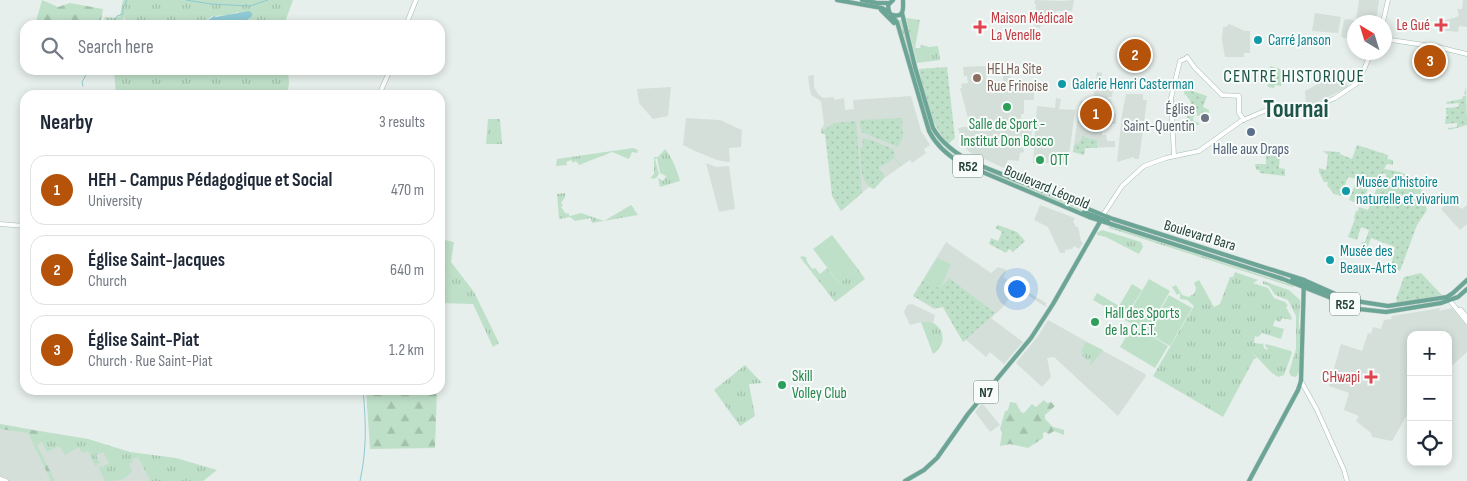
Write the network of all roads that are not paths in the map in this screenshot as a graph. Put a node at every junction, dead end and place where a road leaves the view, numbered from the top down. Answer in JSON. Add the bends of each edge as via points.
{"nodes":[{"id":1,"x":416,"y":0,"type":"edge"},
{"id":2,"x":837,"y":0,"type":"edge"},
{"id":3,"x":862,"y":0,"type":"edge"},
{"id":4,"x":882,"y":0,"type":"edge"},
{"id":5,"x":1388,"y":0,"type":"edge"},
{"id":6,"x":891,"y":1,"type":"edge"},
{"id":7,"x":902,"y":1,"type":"edge"},
{"id":8,"x":872,"y":2,"type":"junction"},
{"id":9,"x":877,"y":7,"type":"junction"},
{"id":10,"x":902,"y":13,"type":"junction"},
{"id":11,"x":890,"y":14,"type":"junction"},
{"id":12,"x":1384,"y":15,"type":"edge"},
{"id":13,"x":408,"y":20,"type":"edge"},
{"id":14,"x":898,"y":28,"type":"junction"},
{"id":15,"x":1392,"y":40,"type":"edge"},
{"id":16,"x":1467,"y":54,"type":"edge"},
{"id":17,"x":1367,"y":60,"type":"edge"},
{"id":18,"x":388,"y":75,"type":"edge"},
{"id":19,"x":381,"y":90,"type":"edge"},
{"id":20,"x":1244,"y":120,"type":"junction"},
{"id":21,"x":1174,"y":156,"type":"junction"},
{"id":22,"x":1101,"y":218,"type":"junction"},
{"id":23,"x":0,"y":224,"type":"edge"},
{"id":24,"x":20,"y":226,"type":"edge"},
{"id":25,"x":1467,"y":280,"type":"edge"},
{"id":26,"x":1304,"y":284,"type":"junction"},
{"id":27,"x":1467,"y":289,"type":"edge"},
{"id":28,"x":1447,"y":297,"type":"junction"},
{"id":29,"x":1450,"y":301,"type":"junction"},
{"id":30,"x":1458,"y":310,"type":"junction"},
{"id":31,"x":1467,"y":316,"type":"edge"},
{"id":32,"x":1467,"y":322,"type":"edge"},
{"id":33,"x":1301,"y":382,"type":"junction"},
{"id":34,"x":905,"y":481,"type":"edge"},
{"id":35,"x":1249,"y":481,"type":"edge"},
{"id":36,"x":1347,"y":481,"type":"edge"}],
"edges":[{"from":1,"to":13,"type":"street"},
{"from":2,"to":9,"type":"main road"},
{"from":3,"to":8,"type":"main road"},
{"from":4,"to":8,"type":"main road"},
{"from":5,"to":12,"type":"street"},
{"from":6,"to":8,"type":"main road"},
{"from":6,"to":11,"type":"main road","number":"R52","via":[[888,7]]},
{"from":7,"to":10,"type":"main road","number":"R52"},
{"from":9,"to":11,"type":"main road"},
{"from":9,"to":14,"type":"main road"},
{"from":10,"to":11,"type":"main road","via":[[897,16]]},
{"from":10,"to":22,"type":"main road","name":"Boulevard Léopold","number":"R52","via":[[936,134],[974,164]]},
{"from":11,"to":14,"type":"main road","number":"R52"},
{"from":14,"to":22,"type":"main road","name":"Boulevard Léopold","number":"R52","via":[[928,131],[937,145],[961,163],[1080,213]]},
{"from":15,"to":16,"type":"street"},
{"from":17,"to":20,"type":"street","via":[[1353,87],[1315,107],[1277,106]]},
{"from":18,"to":19,"type":"street"},
{"from":20,"to":21,"type":"street","via":[[1200,151]]},
{"from":20,"to":21,"type":"street","via":[[1239,113],[1239,96],[1222,94],[1186,58],[1180,61],[1171,102]]},
{"from":21,"to":22,"type":"street","via":[[1138,170],[1122,186]]},
{"from":22,"to":26,"type":"main road","name":"Boulevard Bara","number":"R52"},
{"from":22,"to":26,"type":"main road","name":"Boulevard Bara","number":"R52","via":[[1291,276]]},
{"from":22,"to":34,"type":"main road","number":"N7","via":[[1051,308],[1026,345],[962,422],[942,453]]},
{"from":23,"to":24,"type":"street"},
{"from":25,"to":28,"type":"main road"},
{"from":26,"to":28,"type":"main road","number":"R52","via":[[1349,300],[1378,306]]},
{"from":26,"to":29,"type":"main road","number":"R52","via":[[1349,306],[1385,312]]},
{"from":26,"to":33,"type":"main road"},
{"from":27,"to":29,"type":"main road","number":"R52"},
{"from":28,"to":29,"type":"street"},
{"from":29,"to":30,"type":"street"},
{"from":30,"to":31,"type":"street"},
{"from":30,"to":32,"type":"street"},
{"from":33,"to":35,"type":"main road"},
{"from":33,"to":36,"type":"street","via":[[1317,410]]}]}
